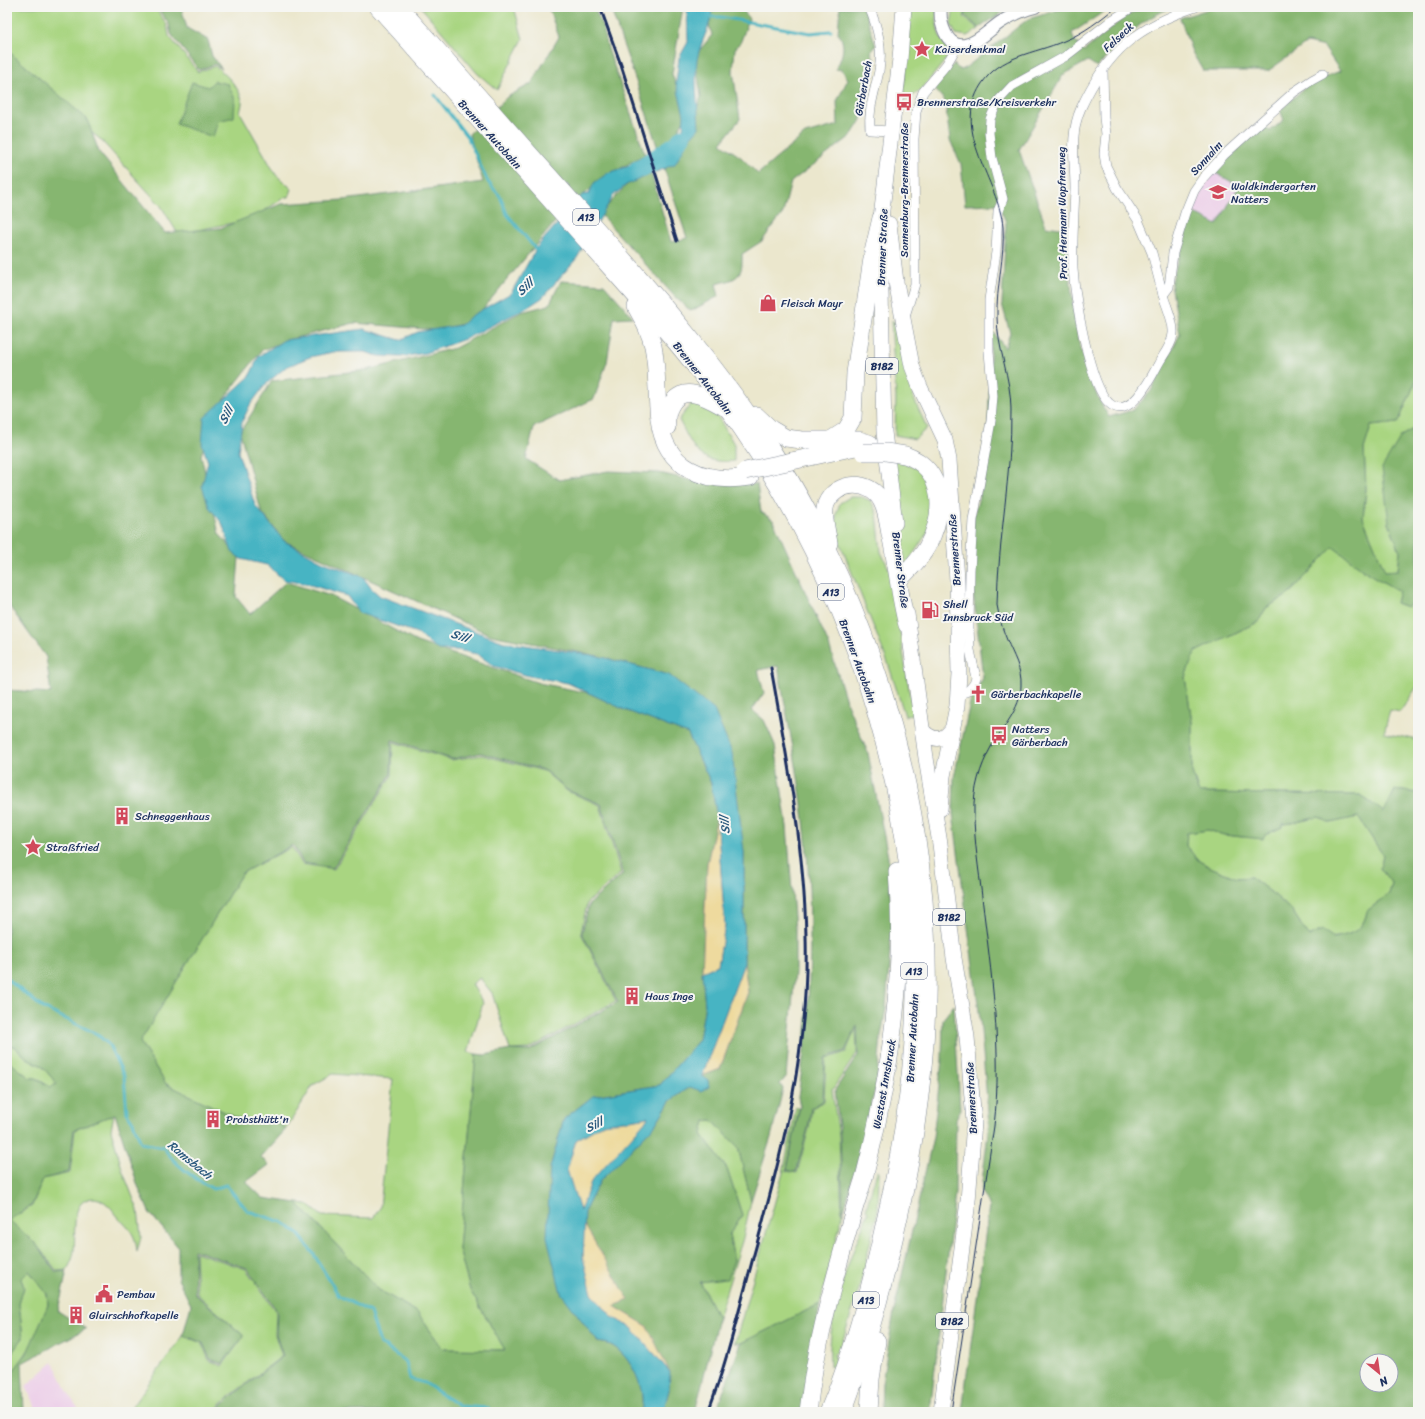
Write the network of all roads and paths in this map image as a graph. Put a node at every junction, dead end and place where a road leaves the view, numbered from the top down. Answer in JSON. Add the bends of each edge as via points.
{"nodes":[{"id":1,"x":378,"y":7,"type":"edge"},
{"id":2,"x":399,"y":7,"type":"edge"},
{"id":3,"x":869,"y":7,"type":"edge"},
{"id":4,"x":898,"y":7,"type":"edge"},
{"id":5,"x":904,"y":7,"type":"edge"},
{"id":6,"x":941,"y":7,"type":"edge"},
{"id":7,"x":948,"y":7,"type":"edge"},
{"id":8,"x":1035,"y":7,"type":"edge"},
{"id":9,"x":1134,"y":7,"type":"edge"},
{"id":10,"x":1196,"y":7,"type":"edge"},
{"id":11,"x":944,"y":28,"type":"junction"},
{"id":12,"x":902,"y":29,"type":"junction"},
{"id":13,"x":958,"y":45,"type":"junction"},
{"id":14,"x":1102,"y":69,"type":"junction"},
{"id":15,"x":1323,"y":74,"type":"dead end"},
{"id":16,"x":496,"y":128,"type":"junction"},
{"id":17,"x":892,"y":131,"type":"junction"},
{"id":18,"x":886,"y":179,"type":"junction"},
{"id":19,"x":881,"y":218,"type":"junction"},
{"id":20,"x":1163,"y":295,"type":"junction"},
{"id":21,"x":658,"y":321,"type":"junction"},
{"id":22,"x":903,"y":322,"type":"junction"},
{"id":23,"x":732,"y":404,"type":"junction"},
{"id":24,"x":832,"y":439,"type":"junction"},
{"id":25,"x":863,"y":445,"type":"junction"},
{"id":26,"x":907,"y":450,"type":"junction"},
{"id":27,"x":748,"y":474,"type":"junction"},
{"id":28,"x":950,"y":489,"type":"junction"},
{"id":29,"x":834,"y":565,"type":"junction"},
{"id":30,"x":904,"y":576,"type":"junction"},
{"id":31,"x":907,"y":625,"type":"junction"},
{"id":32,"x":958,"y":693,"type":"junction"},
{"id":33,"x":922,"y":730,"type":"junction"},
{"id":34,"x":952,"y":730,"type":"junction"},
{"id":35,"x":885,"y":748,"type":"junction"},
{"id":36,"x":940,"y":844,"type":"junction"},
{"id":37,"x":898,"y":1224,"type":"junction"},
{"id":38,"x":808,"y":1412,"type":"edge"},
{"id":39,"x":828,"y":1412,"type":"edge"},
{"id":40,"x":843,"y":1412,"type":"edge"},
{"id":41,"x":869,"y":1412,"type":"edge"},
{"id":42,"x":941,"y":1412,"type":"edge"}],
"edges":[{"from":1,"to":16,"type":"highway","name":"Brenner Autobahn","number":"A13"},
{"from":2,"to":16,"type":"highway","name":"Brenner Autobahn","number":"A13"},
{"from":3,"to":17,"type":"street","name":"Gärberbach","via":[[879,33],[880,58],[870,112],[870,130]]},
{"from":4,"to":12,"type":"main road","name":"Brenner Straße","number":"B182"},
{"from":5,"to":12,"type":"main road","name":"Brenner Straße","number":"B182"},
{"from":6,"to":11,"type":"street","via":[[940,15]]},
{"from":7,"to":11,"type":"street"},
{"from":8,"to":13,"type":"street","via":[[1008,18],[970,44]]},
{"from":9,"to":32,"type":"street","via":[[1112,20],[1061,59],[1012,86],[998,101],[990,119],[992,158],[1003,199],[998,211],[996,252],[989,300],[989,352],[993,396],[991,421],[973,520],[970,642],[976,678],[967,692]]},
{"from":10,"to":14,"type":"street","name":"Felseck","via":[[1169,16],[1138,33]]},
{"from":11,"to":13,"type":"street","via":[[949,39]]},
{"from":12,"to":17,"type":"main road","name":"Brenner Straße","number":"B182"},
{"from":13,"to":22,"type":"street","name":"Sonnenburg-Brennerstraße","via":[[946,65],[922,92],[916,111],[916,284]]},
{"from":14,"to":20,"type":"street","via":[[1106,166],[1138,220],[1152,253]]},
{"from":14,"to":20,"type":"street","name":"Prof. Hermann Wopfnerweg","via":[[1081,109],[1072,145],[1075,191],[1074,284],[1090,360],[1100,390],[1116,408],[1131,403],[1138,397],[1171,341],[1173,331]]},
{"from":15,"to":20,"type":"street","name":"Sonnalm","via":[[1294,92],[1224,155],[1203,178],[1185,213],[1174,253],[1169,287]]},
{"from":16,"to":21,"type":"highway","name":"Brenner Autobahn","number":"A13"},
{"from":16,"to":21,"type":"highway","name":"Brenner Autobahn","number":"A13"},
{"from":17,"to":18,"type":"main road","name":"Brenner Straße","number":"B182"},
{"from":18,"to":19,"type":"main road","name":"Brenner Straße","number":"B182"},
{"from":18,"to":22,"type":"main road","name":"Brenner Straße","number":"B182","via":[[891,251]]},
{"from":19,"to":24,"type":"highway","via":[[873,252],[855,373],[853,418],[846,430]]},
{"from":19,"to":30,"type":"main road","name":"Brenner Straße","number":"B182","via":[[880,282],[885,446]]},
{"from":21,"to":23,"type":"highway","name":"Brenner Autobahn","number":"A13"},
{"from":21,"to":27,"type":"highway","via":[[655,360],[660,428],[672,454],[688,468],[703,476],[723,479]]},
{"from":22,"to":28,"type":"main road","name":"Brenner Straße","number":"B182","via":[[920,387],[945,440]]},
{"from":23,"to":24,"type":"highway","via":[[786,438]]},
{"from":23,"to":27,"type":"highway","via":[[696,394],[682,395],[674,400],[668,409],[668,430],[676,448],[698,467],[720,473]]},
{"from":23,"to":29,"type":"highway","name":"Brenner Autobahn","number":"A13","via":[[788,475]]},
{"from":23,"to":35,"type":"highway","name":"Brenner Autobahn","number":"A13","via":[[819,563],[849,632]]},
{"from":24,"to":25,"type":"highway"},
{"from":25,"to":26,"type":"highway","via":[[886,442]]},
{"from":25,"to":27,"type":"highway"},
{"from":26,"to":28,"type":"highway","via":[[928,454]]},
{"from":26,"to":30,"type":"highway","via":[[928,470],[935,484],[939,505],[938,521],[927,548]]},
{"from":28,"to":32,"type":"main road","name":"Brennerstraße","number":"B182","via":[[958,605]]},
{"from":29,"to":31,"type":"highway","via":[[826,523],[826,504],[832,495],[842,488],[853,485],[868,487],[877,495],[884,507]]},
{"from":29,"to":37,"type":"highway","name":"Brenner Autobahn","number":"A13","via":[[862,630],[897,741],[916,834],[924,906],[928,996],[926,1039],[917,1128]]},
{"from":30,"to":31,"type":"main road","name":"Brenner Straße","number":"B182"},
{"from":31,"to":33,"type":"main road","name":"Brenner Straße","number":"B182"},
{"from":32,"to":34,"type":"main road","name":"Brennerstraße","number":"B182"},
{"from":33,"to":34,"type":"main road","via":[[931,738],[938,739],[948,735]]},
{"from":33,"to":36,"type":"main road","name":"Brenner Straße","number":"B182"},
{"from":34,"to":36,"type":"main road","number":"B182","via":[[943,776]]},
{"from":35,"to":38,"type":"highway","name":"Westast Innsbruck","number":"A13","via":[[898,884],[899,958],[894,1031],[887,1079],[865,1175],[820,1336],[811,1380]]},
{"from":35,"to":39,"type":"highway","name":"Brenner Autobahn","number":"A13","via":[[906,848],[912,912],[915,989],[911,1065],[905,1121],[877,1257],[865,1306]]},
{"from":36,"to":42,"type":"main road","name":"Brennerstraße","number":"B182","via":[[959,990],[965,1083],[963,1230]]},
{"from":37,"to":40,"type":"highway","name":"Brenner Autobahn","number":"A13","via":[[874,1319]]},
{"from":37,"to":41,"type":"highway","number":"A13","via":[[873,1360]]}]}
